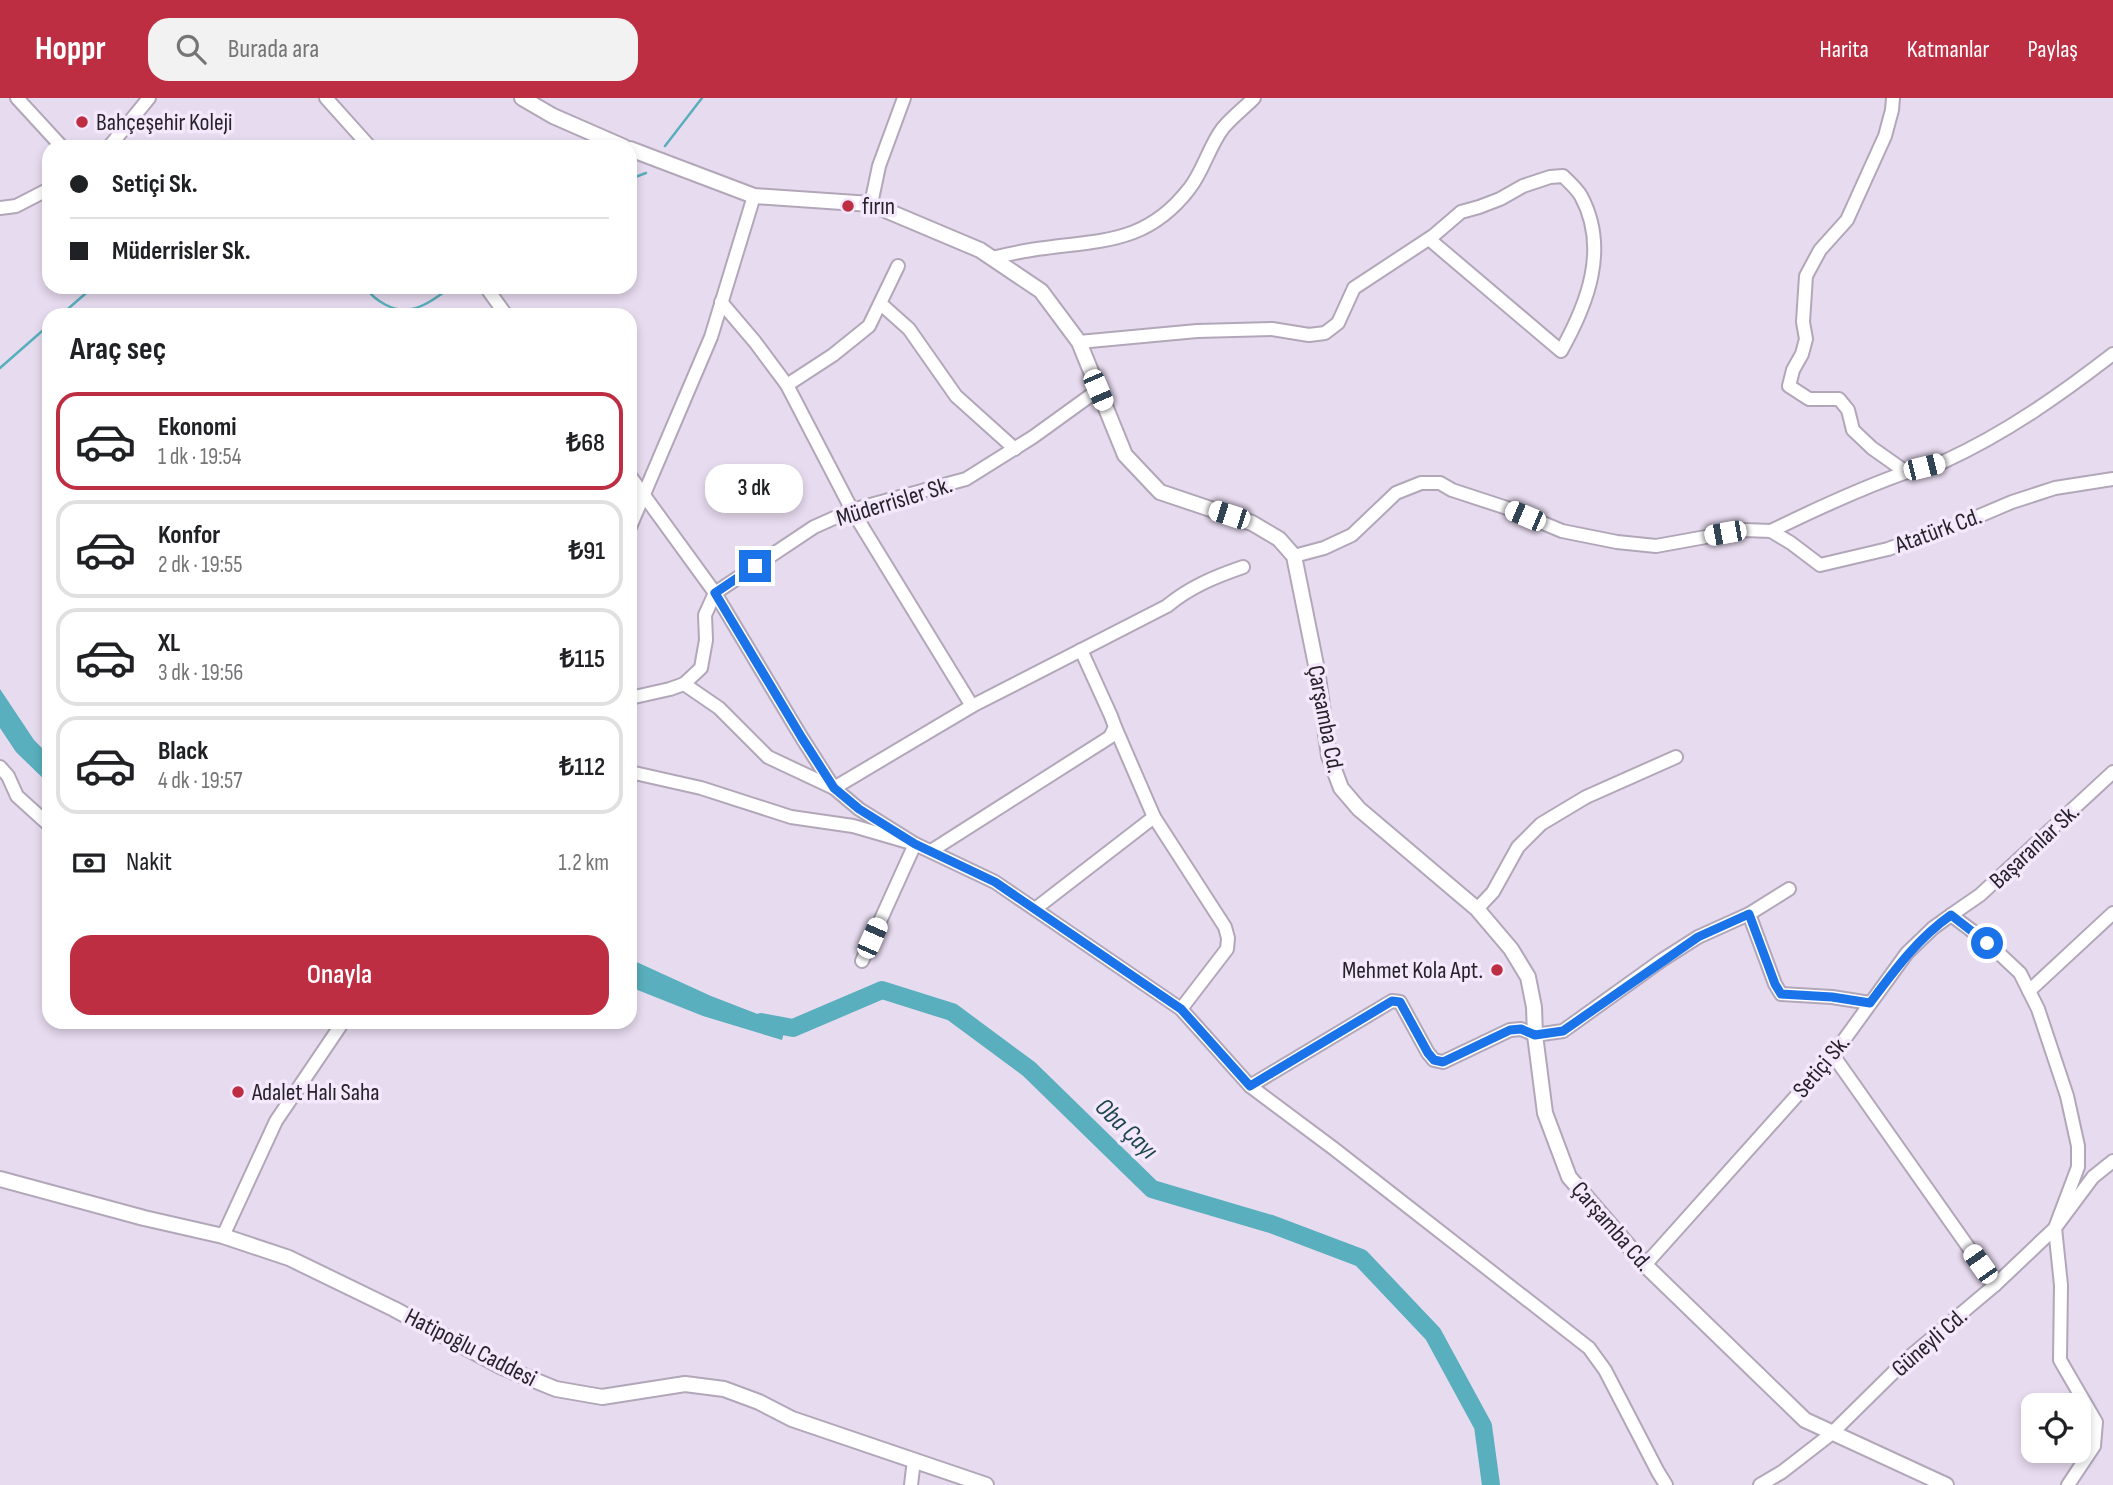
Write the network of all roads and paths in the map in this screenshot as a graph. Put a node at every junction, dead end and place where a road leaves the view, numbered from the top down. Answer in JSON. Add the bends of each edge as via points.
{"nodes":[{"id":1,"x":17,"y":98,"type":"edge"},
{"id":2,"x":149,"y":98,"type":"edge"},
{"id":3,"x":326,"y":98,"type":"edge"},
{"id":4,"x":522,"y":98,"type":"edge"},
{"id":5,"x":904,"y":98,"type":"edge"},
{"id":6,"x":1254,"y":98,"type":"edge"},
{"id":7,"x":1893,"y":98,"type":"edge"},
{"id":8,"x":56,"y":140,"type":"edge"},
{"id":9,"x":115,"y":140,"type":"edge"},
{"id":10,"x":364,"y":140,"type":"edge"},
{"id":11,"x":608,"y":140,"type":"edge"},
{"id":12,"x":637,"y":152,"type":"edge"},
{"id":13,"x":42,"y":193,"type":"edge"},
{"id":14,"x":754,"y":197,"type":"junction"},
{"id":15,"x":871,"y":204,"type":"junction"},
{"id":16,"x":0,"y":208,"type":"edge"},
{"id":17,"x":1429,"y":239,"type":"junction"},
{"id":18,"x":992,"y":258,"type":"junction"},
{"id":19,"x":898,"y":266,"type":"dead end"},
{"id":20,"x":721,"y":302,"type":"junction"},
{"id":21,"x":881,"y":304,"type":"junction"},
{"id":22,"x":1079,"y":342,"type":"junction"},
{"id":23,"x":2113,"y":354,"type":"edge"},
{"id":24,"x":787,"y":385,"type":"junction"},
{"id":25,"x":1098,"y":390,"type":"junction"},
{"id":26,"x":1015,"y":449,"type":"junction"},
{"id":27,"x":1906,"y":472,"type":"junction"},
{"id":28,"x":2113,"y":479,"type":"edge"},
{"id":29,"x":637,"y":486,"type":"edge"},
{"id":30,"x":644,"y":495,"type":"junction"},
{"id":31,"x":852,"y":510,"type":"junction"},
{"id":32,"x":637,"y":511,"type":"edge"},
{"id":33,"x":1771,"y":531,"type":"junction"},
{"id":34,"x":1294,"y":556,"type":"junction"},
{"id":35,"x":1243,"y":567,"type":"dead end"},
{"id":36,"x":715,"y":593,"type":"junction"},
{"id":37,"x":1081,"y":650,"type":"junction"},
{"id":38,"x":684,"y":684,"type":"junction"},
{"id":39,"x":637,"y":696,"type":"edge"},
{"id":40,"x":972,"y":706,"type":"junction"},
{"id":41,"x":1115,"y":727,"type":"junction"},
{"id":42,"x":1676,"y":757,"type":"dead end"},
{"id":43,"x":0,"y":766,"type":"edge"},
{"id":44,"x":2113,"y":772,"type":"edge"},
{"id":45,"x":637,"y":774,"type":"edge"},
{"id":46,"x":834,"y":788,"type":"junction"},
{"id":47,"x":1154,"y":817,"type":"junction"},
{"id":48,"x":42,"y":819,"type":"edge"},
{"id":49,"x":915,"y":844,"type":"junction"},
{"id":50,"x":931,"y":851,"type":"junction"},
{"id":51,"x":1789,"y":889,"type":"dead end"},
{"id":52,"x":1035,"y":909,"type":"junction"},
{"id":53,"x":1477,"y":909,"type":"junction"},
{"id":54,"x":2113,"y":913,"type":"edge"},
{"id":55,"x":1749,"y":914,"type":"junction"},
{"id":56,"x":1951,"y":915,"type":"junction"},
{"id":57,"x":862,"y":961,"type":"dead end"},
{"id":58,"x":2029,"y":991,"type":"junction"},
{"id":59,"x":1870,"y":1003,"type":"junction"},
{"id":60,"x":1181,"y":1009,"type":"junction"},
{"id":61,"x":338,"y":1029,"type":"edge"},
{"id":62,"x":1535,"y":1035,"type":"junction"},
{"id":63,"x":1833,"y":1055,"type":"junction"},
{"id":64,"x":1250,"y":1086,"type":"junction"},
{"id":65,"x":2113,"y":1161,"type":"edge"},
{"id":66,"x":2078,"y":1167,"type":"junction"},
{"id":67,"x":2094,"y":1177,"type":"junction"},
{"id":68,"x":0,"y":1179,"type":"edge"},
{"id":69,"x":2055,"y":1228,"type":"junction"},
{"id":70,"x":223,"y":1236,"type":"junction"},
{"id":71,"x":1645,"y":1265,"type":"junction"},
{"id":72,"x":1995,"y":1285,"type":"junction"},
{"id":73,"x":1832,"y":1434,"type":"junction"},
{"id":74,"x":914,"y":1460,"type":"junction"},
{"id":75,"x":911,"y":1485,"type":"edge"},
{"id":76,"x":986,"y":1485,"type":"edge"},
{"id":77,"x":1666,"y":1485,"type":"edge"},
{"id":78,"x":1760,"y":1485,"type":"edge"},
{"id":79,"x":1946,"y":1485,"type":"edge"},
{"id":80,"x":2068,"y":1485,"type":"edge"}],
"edges":[{"from":1,"to":8,"type":"street"},
{"from":2,"to":9,"type":"street"},
{"from":3,"to":10,"type":"street"},
{"from":4,"to":11,"type":"street"},
{"from":5,"to":15,"type":"street","via":[[879,166]]},
{"from":6,"to":18,"type":"street","via":[[1223,128],[1191,187],[1168,212],[1137,232]]},
{"from":7,"to":27,"type":"street","via":[[1885,136],[1847,220],[1820,250],[1806,276],[1806,339],[1789,386],[1809,399],[1839,399],[1848,410],[1853,430]]},
{"from":12,"to":14,"type":"street"},
{"from":13,"to":16,"type":"street"},
{"from":14,"to":15,"type":"street"},
{"from":14,"to":20,"type":"street"},
{"from":15,"to":18,"type":"street"},
{"from":17,"to":17,"type":"street","via":[[1461,212],[1523,186],[1563,176],[1581,195],[1596,248],[1594,271],[1561,351]]},
{"from":17,"to":22,"type":"street","via":[[1354,288],[1338,323],[1325,333],[1197,331]]},
{"from":18,"to":22,"type":"street","via":[[1041,291]]},
{"from":19,"to":21,"type":"street"},
{"from":20,"to":24,"type":"street"},
{"from":20,"to":30,"type":"street","via":[[711,337]]},
{"from":21,"to":24,"type":"street","via":[[869,326]]},
{"from":21,"to":26,"type":"street","via":[[909,329],[956,396]]},
{"from":22,"to":25,"type":"street"},
{"from":23,"to":27,"type":"street","via":[[2004,430],[1943,463]]},
{"from":24,"to":31,"type":"street"},
{"from":25,"to":26,"type":"street","name":"Müderrisler Sk."},
{"from":25,"to":34,"type":"street","via":[[1125,456],[1160,492],[1252,523],[1279,539]]},
{"from":26,"to":31,"type":"street","name":"Müderrisler Sk.","via":[[966,479]]},
{"from":27,"to":33,"type":"street"},
{"from":28,"to":33,"type":"street","name":"Atatürk Cd.","via":[[2055,488],[1888,549],[1820,565]]},
{"from":29,"to":30,"type":"street"},
{"from":30,"to":32,"type":"street"},
{"from":30,"to":36,"type":"street"},
{"from":31,"to":36,"type":"street","name":"Müderrisler Sk.","via":[[814,527]]},
{"from":31,"to":40,"type":"street"},
{"from":33,"to":34,"type":"street","via":[[1744,530],[1656,546],[1617,542],[1562,531],[1440,483],[1420,483],[1396,493],[1352,535]]},
{"from":34,"to":53,"type":"street","name":"Çarşamba Cd.","via":[[1329,756],[1341,788],[1359,809]]},
{"from":35,"to":37,"type":"street","via":[[1211,578]]},
{"from":36,"to":38,"type":"street","via":[[705,615],[701,668]]},
{"from":36,"to":46,"type":"street"},
{"from":37,"to":40,"type":"street"},
{"from":37,"to":41,"type":"street"},
{"from":38,"to":39,"type":"street"},
{"from":38,"to":46,"type":"street","via":[[719,708],[768,757]]},
{"from":40,"to":46,"type":"street"},
{"from":41,"to":47,"type":"street"},
{"from":41,"to":50,"type":"street","via":[[1110,737]]},
{"from":42,"to":53,"type":"street","via":[[1586,797],[1541,824],[1518,847],[1493,892]]},
{"from":43,"to":48,"type":"street","via":[[17,796]]},
{"from":44,"to":56,"type":"street","name":"Başaranlar Sk.","via":[[1980,895]]},
{"from":45,"to":49,"type":"street","via":[[792,817],[853,825]]},
{"from":46,"to":49,"type":"street"},
{"from":47,"to":52,"type":"street"},
{"from":47,"to":60,"type":"street","via":[[1228,938],[1227,949]]},
{"from":49,"to":50,"type":"street"},
{"from":49,"to":57,"type":"street"},
{"from":50,"to":52,"type":"street","via":[[995,882]]},
{"from":51,"to":55,"type":"street"},
{"from":52,"to":60,"type":"street"},
{"from":53,"to":62,"type":"street","name":"Çarşamba Cd.","via":[[1528,977]]},
{"from":54,"to":58,"type":"street"},
{"from":55,"to":59,"type":"street","via":[[1781,994]]},
{"from":55,"to":62,"type":"street","via":[[1698,937],[1563,1031]]},
{"from":56,"to":58,"type":"street","via":[[2020,973]]},
{"from":56,"to":59,"type":"street","name":"Setiçi Sk.","via":[[1908,953]]},
{"from":58,"to":66,"type":"street","via":[[2067,1096]]},
{"from":59,"to":63,"type":"street","name":"Setiçi Sk."},
{"from":60,"to":64,"type":"street"},
{"from":61,"to":70,"type":"street","via":[[276,1121]]},
{"from":62,"to":64,"type":"street","via":[[1510,1030],[1443,1062],[1434,1060],[1400,1002],[1392,1001]]},
{"from":62,"to":71,"type":"street","name":"Çarşamba Cd.","via":[[1545,1113],[1569,1177]]},
{"from":63,"to":71,"type":"street","name":"Setiçi Sk."},
{"from":63,"to":72,"type":"street"},
{"from":64,"to":77,"type":"street","via":[[1589,1348]]},
{"from":65,"to":67,"type":"street","name":"Güneyli Cd."},
{"from":66,"to":67,"type":"street"},
{"from":66,"to":69,"type":"street"},
{"from":67,"to":69,"type":"street","name":"Güneyli Cd."},
{"from":68,"to":70,"type":"street","name":"Hatipoğlu Caddesi"},
{"from":69,"to":72,"type":"street","name":"Güneyli Cd."},
{"from":69,"to":80,"type":"street","via":[[2061,1285],[2060,1360],[2096,1422],[2094,1446]]},
{"from":70,"to":74,"type":"street","name":"Hatipoğlu Caddesi","via":[[289,1258],[502,1367],[556,1389],[602,1397],[685,1384],[724,1389],[792,1419]]},
{"from":71,"to":73,"type":"street","name":"Çarşamba Cd.","via":[[1805,1420]]},
{"from":72,"to":73,"type":"street","name":"Güneyli Cd.","via":[[1907,1359]]},
{"from":73,"to":78,"type":"street","name":"Güneyli Cd."},
{"from":73,"to":79,"type":"street","name":"Çarşamba Cd."},
{"from":74,"to":75,"type":"street"},
{"from":74,"to":76,"type":"street","name":"Hatipoğlu Caddesi"}]}
